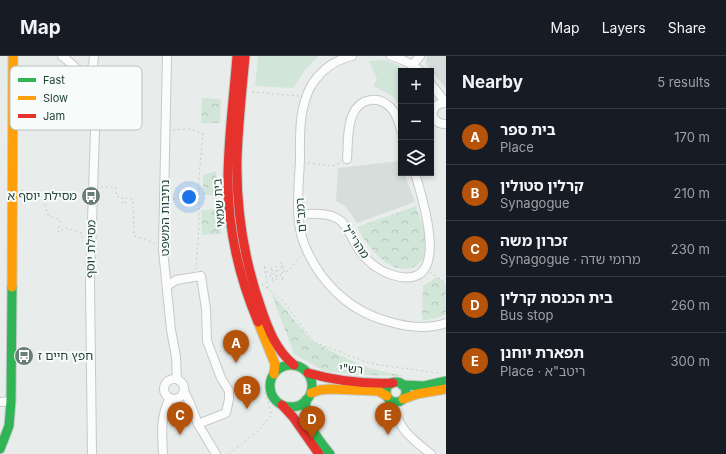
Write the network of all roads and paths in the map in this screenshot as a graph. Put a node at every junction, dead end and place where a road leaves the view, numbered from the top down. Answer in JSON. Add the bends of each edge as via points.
{"nodes":[{"id":1,"x":13,"y":56,"type":"edge"},
{"id":2,"x":62,"y":56,"type":"edge"},
{"id":3,"x":94,"y":56,"type":"edge"},
{"id":4,"x":167,"y":56,"type":"edge"},
{"id":5,"x":237,"y":56,"type":"edge"},
{"id":6,"x":245,"y":56,"type":"edge"},
{"id":7,"x":352,"y":56,"type":"edge"},
{"id":8,"x":391,"y":56,"type":"edge"},
{"id":9,"x":417,"y":56,"type":"edge"},
{"id":10,"x":420,"y":56,"type":"edge"},
{"id":11,"x":413,"y":64,"type":"junction"},
{"id":12,"x":13,"y":66,"type":"edge"},
{"id":13,"x":74,"y":66,"type":"edge"},
{"id":14,"x":92,"y":66,"type":"edge"},
{"id":15,"x":417,"y":68,"type":"edge"},
{"id":16,"x":434,"y":88,"type":"edge"},
{"id":17,"x":249,"y":92,"type":"dead end"},
{"id":18,"x":434,"y":92,"type":"edge"},
{"id":19,"x":306,"y":96,"type":"junction"},
{"id":20,"x":446,"y":103,"type":"edge"},
{"id":21,"x":434,"y":105,"type":"edge"},
{"id":22,"x":434,"y":108,"type":"edge"},
{"id":23,"x":398,"y":122,"type":"edge"},
{"id":24,"x":438,"y":123,"type":"edge"},
{"id":25,"x":166,"y":129,"type":"junction"},
{"id":26,"x":12,"y":130,"type":"edge"},
{"id":27,"x":95,"y":130,"type":"edge"},
{"id":28,"x":446,"y":132,"type":"edge"},
{"id":29,"x":348,"y":159,"type":"joint"},
{"id":30,"x":300,"y":162,"type":"junction"},
{"id":31,"x":415,"y":176,"type":"edge"},
{"id":32,"x":12,"y":187,"type":"junction"},
{"id":33,"x":93,"y":187,"type":"junction"},
{"id":34,"x":164,"y":199,"type":"junction"},
{"id":35,"x":199,"y":202,"type":"junction"},
{"id":36,"x":299,"y":214,"type":"junction"},
{"id":37,"x":148,"y":240,"type":"dead end"},
{"id":38,"x":91,"y":242,"type":"junction"},
{"id":39,"x":308,"y":253,"type":"junction"},
{"id":40,"x":427,"y":269,"type":"junction"},
{"id":41,"x":201,"y":276,"type":"junction"},
{"id":42,"x":260,"y":282,"type":"dead end"},
{"id":43,"x":446,"y":283,"type":"edge"},
{"id":44,"x":167,"y":286,"type":"junction"},
{"id":45,"x":268,"y":288,"type":"junction"},
{"id":46,"x":446,"y":323,"type":"edge"},
{"id":47,"x":256,"y":341,"type":"dead end"},
{"id":48,"x":270,"y":341,"type":"junction"},
{"id":49,"x":211,"y":352,"type":"junction"},
{"id":50,"x":294,"y":365,"type":"junction"},
{"id":51,"x":308,"y":373,"type":"junction"},
{"id":52,"x":439,"y":373,"type":"dead end"},
{"id":53,"x":274,"y":374,"type":"junction"},
{"id":54,"x":177,"y":379,"type":"junction"},
{"id":55,"x":446,"y":381,"type":"edge"},
{"id":56,"x":398,"y":384,"type":"junction"},
{"id":57,"x":446,"y":389,"type":"edge"},
{"id":58,"x":271,"y":390,"type":"junction"},
{"id":59,"x":184,"y":391,"type":"junction"},
{"id":60,"x":308,"y":397,"type":"junction"},
{"id":61,"x":170,"y":398,"type":"junction"},
{"id":62,"x":395,"y":399,"type":"junction"},
{"id":63,"x":11,"y":401,"type":"junction"},
{"id":64,"x":0,"y":402,"type":"edge"},
{"id":65,"x":282,"y":405,"type":"junction"},
{"id":66,"x":198,"y":424,"type":"junction"},
{"id":67,"x":0,"y":448,"type":"edge"},
{"id":68,"x":92,"y":454,"type":"edge"},
{"id":69,"x":163,"y":454,"type":"edge"},
{"id":70,"x":216,"y":454,"type":"edge"},
{"id":71,"x":230,"y":454,"type":"edge"},
{"id":72,"x":319,"y":454,"type":"edge"},
{"id":73,"x":330,"y":454,"type":"edge"},
{"id":74,"x":431,"y":454,"type":"edge"}],
"edges":[{"from":1,"to":12,"type":"street"},
{"from":2,"to":13,"type":"street","name":"מסילת יוסף"},
{"from":3,"to":14,"type":"street"},
{"from":4,"to":25,"type":"street","name":"נתיבות המשפט"},
{"from":5,"to":48,"type":"street","name":"בית שמאי","via":[[228,168],[230,209],[242,278],[251,304]]},
{"from":6,"to":48,"type":"street","name":"בית שמאי","via":[[238,156],[239,209],[251,276]]},
{"from":7,"to":19,"type":"street","name":"רמב\"ם","via":[[319,74]]},
{"from":8,"to":11,"type":"street"},
{"from":9,"to":11,"type":"street"},
{"from":10,"to":11,"type":"street"},
{"from":11,"to":15,"type":"street"},
{"from":16,"to":20,"type":"street"},
{"from":17,"to":19,"type":"path"},
{"from":18,"to":21,"type":"street"},
{"from":19,"to":30,"type":"street","name":"רמב\"ם","via":[[301,122]]},
{"from":20,"to":22,"type":"street"},
{"from":23,"to":29,"type":"street","via":[[394,112],[385,103],[376,99],[360,104],[350,125]]},
{"from":24,"to":28,"type":"street"},
{"from":25,"to":34,"type":"street","name":"נתיבות המשפט"},
{"from":25,"to":35,"type":"path","via":[[191,129],[203,134]]},
{"from":26,"to":32,"type":"street"},
{"from":27,"to":33,"type":"street","name":"מסילת יוסף"},
{"from":29,"to":30,"type":"path","via":[[333,166]]},
{"from":30,"to":36,"type":"street","name":"רמב\"ם"},
{"from":31,"to":40,"type":"street","via":[[434,237],[434,257]]},
{"from":32,"to":38,"type":"path","via":[[42,197],[48,215],[60,220],[58,232],[67,228],[82,233],[82,239]]},
{"from":32,"to":63,"type":"street"},
{"from":33,"to":37,"type":"path","via":[[116,187],[116,196],[122,198],[122,203],[125,204],[126,198],[133,199],[134,236]]},
{"from":33,"to":38,"type":"street","name":"מסילת יוסף"},
{"from":34,"to":35,"type":"path"},
{"from":34,"to":44,"type":"street","name":"נתיבות המשפט","via":[[163,250]]},
{"from":35,"to":41,"type":"path","via":[[196,270]]},
{"from":36,"to":39,"type":"street","name":"רמב\"ם","via":[[299,227]]},
{"from":36,"to":40,"type":"street","name":"מהרי\"ל","via":[[325,215],[339,219],[367,260],[391,274],[415,277]]},
{"from":38,"to":68,"type":"street","name":"מסילת יוסף"},
{"from":39,"to":45,"type":"path","via":[[285,273],[281,262],[283,281],[276,266],[277,280],[271,267],[273,282],[264,265]]},
{"from":39,"to":46,"type":"street","name":"רמב\"ם","via":[[325,280],[359,310],[398,325],[426,327]]},
{"from":40,"to":43,"type":"path"},
{"from":41,"to":44,"type":"street","via":[[176,280]]},
{"from":41,"to":49,"type":"street","via":[[207,341]]},
{"from":42,"to":45,"type":"path"},
{"from":44,"to":54,"type":"street","name":"נתיבות המשפט"},
{"from":45,"to":52,"type":"path","via":[[282,300],[314,342],[366,362]]},
{"from":47,"to":49,"type":"path","via":[[224,352]]},
{"from":48,"to":50,"type":"street","via":[[283,357]]},
{"from":48,"to":53,"type":"street","via":[[275,364]]},
{"from":49,"to":66,"type":"street","via":[[229,391],[229,399],[226,413]]},
{"from":50,"to":51,"type":"street"},
{"from":50,"to":53,"type":"street","via":[[281,368]]},
{"from":51,"to":56,"type":"street","name":"רש\"י","via":[[336,380]]},
{"from":51,"to":60,"type":"street","via":[[312,388]]},
{"from":53,"to":58,"type":"street"},
{"from":54,"to":59,"type":"street","via":[[183,384]]},
{"from":54,"to":61,"type":"street","via":[[171,379],[164,386],[165,394]]},
{"from":55,"to":56,"type":"street","name":"רש\"י","via":[[423,386]]},
{"from":56,"to":62,"type":"street","via":[[406,390],[405,397]]},
{"from":56,"to":62,"type":"street","via":[[388,386],[386,393]]},
{"from":57,"to":62,"type":"street"},
{"from":58,"to":65,"type":"street","via":[[273,397]]},
{"from":58,"to":71,"type":"path","via":[[264,391],[272,415],[258,431]]},
{"from":59,"to":61,"type":"street","via":[[180,397]]},
{"from":59,"to":66,"type":"street"},
{"from":60,"to":62,"type":"street","name":"רש\"י","via":[[320,390],[330,389],[378,391]]},
{"from":60,"to":65,"type":"street","via":[[298,406]]},
{"from":60,"to":73,"type":"street","via":[[306,418]]},
{"from":61,"to":69,"type":"street","via":[[163,414]]},
{"from":62,"to":74,"type":"street","via":[[394,412],[399,423],[406,433]]},
{"from":63,"to":64,"type":"street"},
{"from":63,"to":67,"type":"street","via":[[9,426]]},
{"from":65,"to":72,"type":"street"},
{"from":66,"to":70,"type":"street"}]}
